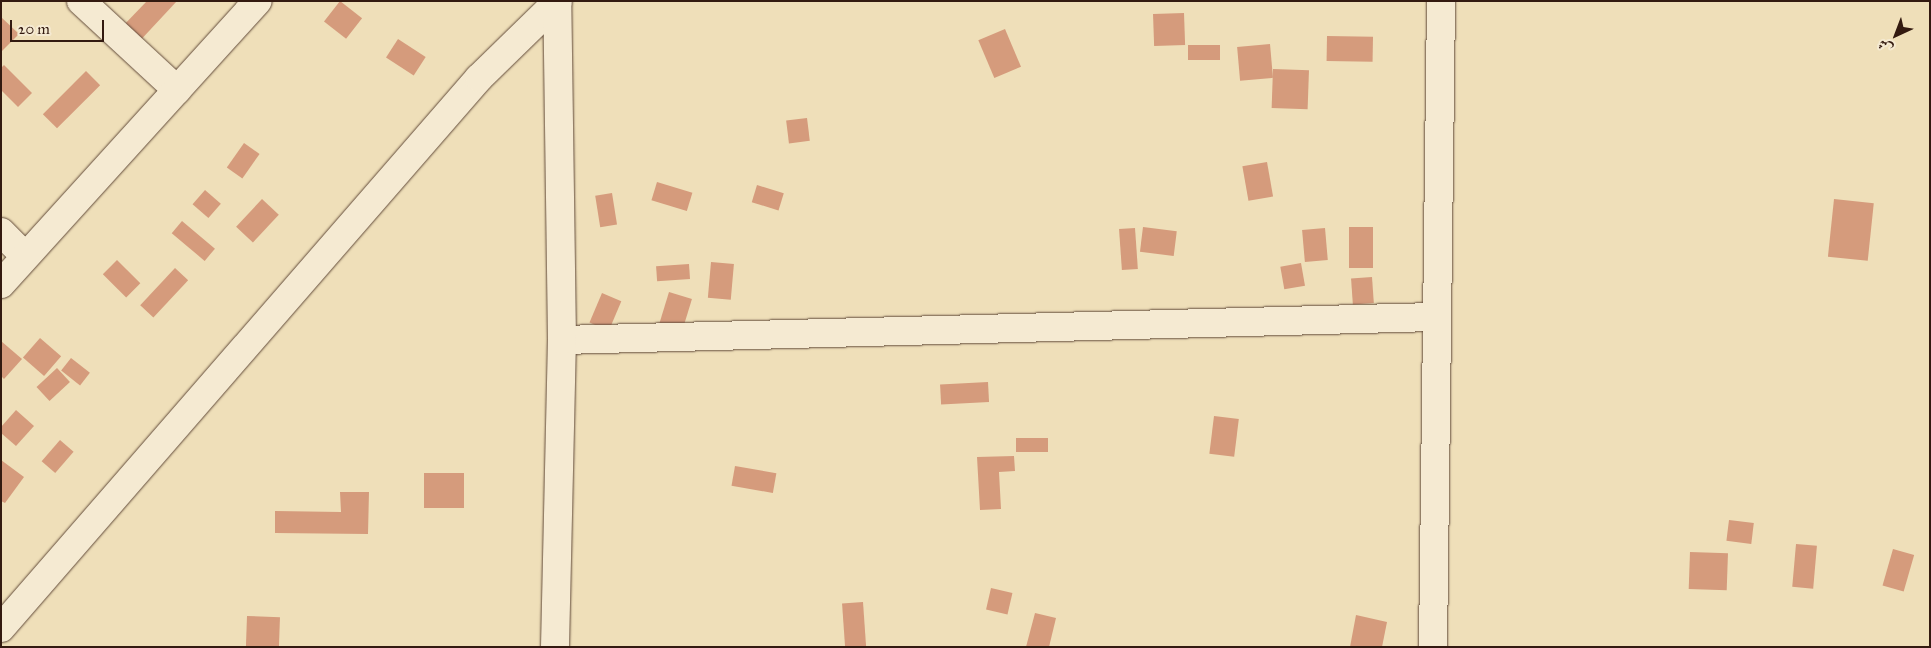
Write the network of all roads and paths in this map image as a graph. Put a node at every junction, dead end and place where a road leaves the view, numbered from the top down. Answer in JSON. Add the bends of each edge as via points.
{"nodes":[{"id":1,"x":81,"y":1,"type":"edge"},
{"id":2,"x":258,"y":1,"type":"edge"},
{"id":3,"x":1441,"y":1,"type":"edge"},
{"id":4,"x":558,"y":2,"type":"edge"},
{"id":5,"x":177,"y":90,"type":"junction"},
{"id":6,"x":1,"y":232,"type":"edge"},
{"id":7,"x":26,"y":256,"type":"junction"},
{"id":8,"x":1,"y":284,"type":"edge"},
{"id":9,"x":1437,"y":318,"type":"junction"},
{"id":10,"x":562,"y":340,"type":"junction"},
{"id":11,"x":1,"y":628,"type":"edge"},
{"id":12,"x":555,"y":647,"type":"edge"},
{"id":13,"x":1433,"y":647,"type":"edge"}],
"edges":[{"from":1,"to":5,"type":"street"},
{"from":2,"to":5,"type":"street"},
{"from":3,"to":9,"type":"street"},
{"from":4,"to":10,"type":"street"},
{"from":4,"to":11,"type":"street","via":[[479,78]]},
{"from":5,"to":7,"type":"street"},
{"from":6,"to":7,"type":"street"},
{"from":7,"to":8,"type":"street"},
{"from":9,"to":10,"type":"street"},
{"from":9,"to":13,"type":"street"},
{"from":10,"to":12,"type":"street"}]}
